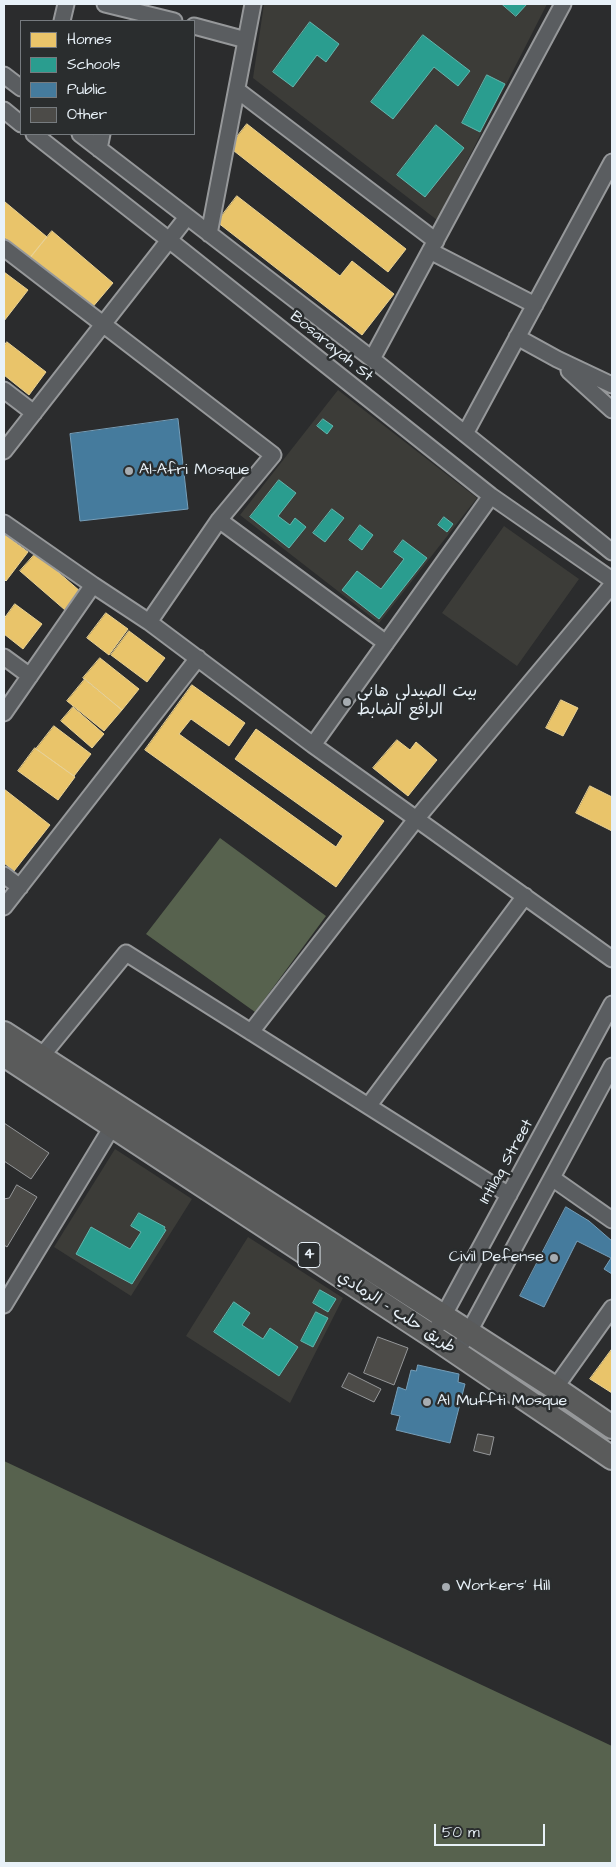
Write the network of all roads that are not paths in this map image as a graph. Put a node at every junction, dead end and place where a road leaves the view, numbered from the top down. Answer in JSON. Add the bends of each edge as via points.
{"nodes":[{"id":1,"x":66,"y":4,"type":"edge"},
{"id":2,"x":105,"y":4,"type":"edge"},
{"id":3,"x":253,"y":4,"type":"edge"},
{"id":4,"x":563,"y":4,"type":"edge"},
{"id":5,"x":125,"y":11,"type":"edge"},
{"id":6,"x":62,"y":20,"type":"edge"},
{"id":7,"x":169,"y":20,"type":"edge"},
{"id":8,"x":195,"y":26,"type":"edge"},
{"id":9,"x":246,"y":40,"type":"junction"},
{"id":10,"x":4,"y":75,"type":"edge"},
{"id":11,"x":20,"y":87,"type":"edge"},
{"id":12,"x":237,"y":90,"type":"junction"},
{"id":13,"x":4,"y":110,"type":"edge"},
{"id":14,"x":20,"y":123,"type":"edge"},
{"id":15,"x":35,"y":135,"type":"edge"},
{"id":16,"x":83,"y":135,"type":"edge"},
{"id":17,"x":100,"y":141,"type":"edge"},
{"id":18,"x":612,"y":162,"type":"edge"},
{"id":19,"x":187,"y":217,"type":"junction"},
{"id":20,"x":210,"y":234,"type":"junction"},
{"id":21,"x":169,"y":240,"type":"junction"},
{"id":22,"x":433,"y":246,"type":"junction"},
{"id":23,"x":4,"y":248,"type":"edge"},
{"id":24,"x":535,"y":305,"type":"junction"},
{"id":25,"x":104,"y":323,"type":"junction"},
{"id":26,"x":517,"y":337,"type":"junction"},
{"id":27,"x":557,"y":359,"type":"junction"},
{"id":28,"x":372,"y":360,"type":"junction"},
{"id":29,"x":612,"y":386,"type":"edge"},
{"id":30,"x":4,"y":390,"type":"edge"},
{"id":31,"x":612,"y":410,"type":"edge"},
{"id":32,"x":34,"y":413,"type":"junction"},
{"id":33,"x":465,"y":434,"type":"junction"},
{"id":34,"x":4,"y":451,"type":"edge"},
{"id":35,"x":491,"y":496,"type":"junction"},
{"id":36,"x":219,"y":520,"type":"junction"},
{"id":37,"x":4,"y":523,"type":"edge"},
{"id":38,"x":612,"y":552,"type":"edge"},
{"id":39,"x":612,"y":580,"type":"edge"},
{"id":40,"x":612,"y":585,"type":"edge"},
{"id":41,"x":93,"y":586,"type":"junction"},
{"id":42,"x":149,"y":622,"type":"junction"},
{"id":43,"x":386,"y":643,"type":"junction"},
{"id":44,"x":4,"y":657,"type":"edge"},
{"id":45,"x":198,"y":658,"type":"junction"},
{"id":46,"x":30,"y":676,"type":"junction"},
{"id":47,"x":4,"y":713,"type":"edge"},
{"id":48,"x":313,"y":745,"type":"junction"},
{"id":49,"x":417,"y":818,"type":"junction"},
{"id":50,"x":4,"y":875,"type":"edge"},
{"id":51,"x":20,"y":887,"type":"junction"},
{"id":52,"x":525,"y":896,"type":"junction"},
{"id":53,"x":4,"y":907,"type":"edge"},
{"id":54,"x":612,"y":959,"type":"edge"},
{"id":55,"x":612,"y":1004,"type":"edge"},
{"id":56,"x":251,"y":1032,"type":"junction"},
{"id":57,"x":4,"y":1033,"type":"edge"},
{"id":58,"x":4,"y":1055,"type":"edge"},
{"id":59,"x":40,"y":1058,"type":"junction"},
{"id":60,"x":612,"y":1066,"type":"edge"},
{"id":61,"x":368,"y":1105,"type":"junction"},
{"id":62,"x":112,"y":1127,"type":"junction"},
{"id":63,"x":552,"y":1178,"type":"junction"},
{"id":64,"x":509,"y":1195,"type":"junction"},
{"id":65,"x":612,"y":1220,"type":"edge"},
{"id":66,"x":4,"y":1305,"type":"edge"},
{"id":67,"x":612,"y":1308,"type":"edge"},
{"id":68,"x":437,"y":1326,"type":"junction"},
{"id":69,"x":468,"y":1333,"type":"junction"},
{"id":70,"x":457,"y":1353,"type":"junction"},
{"id":71,"x":555,"y":1388,"type":"junction"},
{"id":72,"x":612,"y":1427,"type":"edge"},
{"id":73,"x":612,"y":1458,"type":"edge"}],
"edges":[{"from":1,"to":6,"type":"street"},
{"from":2,"to":5,"type":"street"},
{"from":3,"to":9,"type":"street"},
{"from":4,"to":22,"type":"street"},
{"from":5,"to":7,"type":"street"},
{"from":8,"to":9,"type":"street"},
{"from":9,"to":12,"type":"street"},
{"from":10,"to":11,"type":"street"},
{"from":12,"to":20,"type":"street"},
{"from":12,"to":22,"type":"street"},
{"from":13,"to":14,"type":"street"},
{"from":15,"to":21,"type":"street","name":"Bosarayah St"},
{"from":16,"to":17,"type":"street","name":"Bosarayah St"},
{"from":17,"to":19,"type":"street","name":"Bosarayah St"},
{"from":18,"to":24,"type":"street"},
{"from":19,"to":20,"type":"street","name":"Bosarayah St"},
{"from":19,"to":21,"type":"street"},
{"from":20,"to":28,"type":"street","name":"Bosarayah St"},
{"from":21,"to":25,"type":"street"},
{"from":21,"to":35,"type":"street","name":"Bosarayah St"},
{"from":22,"to":24,"type":"street"},
{"from":22,"to":28,"type":"street"},
{"from":23,"to":25,"type":"street"},
{"from":24,"to":26,"type":"street"},
{"from":25,"to":32,"type":"street"},
{"from":25,"to":36,"type":"street","via":[[273,455]]},
{"from":26,"to":27,"type":"street"},
{"from":26,"to":33,"type":"street"},
{"from":27,"to":29,"type":"street"},
{"from":27,"to":31,"type":"street"},
{"from":28,"to":33,"type":"street","name":"Bosarayah St"},
{"from":30,"to":32,"type":"street"},
{"from":32,"to":34,"type":"street"},
{"from":33,"to":38,"type":"street","name":"Bosarayah St"},
{"from":35,"to":39,"type":"street","name":"Bosarayah St"},
{"from":35,"to":43,"type":"street"},
{"from":36,"to":42,"type":"street"},
{"from":36,"to":43,"type":"street"},
{"from":37,"to":41,"type":"street"},
{"from":40,"to":49,"type":"street"},
{"from":41,"to":42,"type":"street"},
{"from":41,"to":46,"type":"street"},
{"from":42,"to":45,"type":"street"},
{"from":43,"to":48,"type":"street"},
{"from":44,"to":46,"type":"street"},
{"from":45,"to":48,"type":"street"},
{"from":45,"to":51,"type":"street"},
{"from":46,"to":47,"type":"street"},
{"from":48,"to":49,"type":"street"},
{"from":49,"to":52,"type":"street"},
{"from":49,"to":56,"type":"street"},
{"from":50,"to":51,"type":"street"},
{"from":51,"to":53,"type":"street"},
{"from":52,"to":54,"type":"street"},
{"from":52,"to":61,"type":"street"},
{"from":55,"to":64,"type":"street","name":"Intilaq Street"},
{"from":56,"to":59,"type":"street","via":[[126,953]]},
{"from":56,"to":61,"type":"street"},
{"from":57,"to":59,"type":"highway","name":"طريق حلب - الرمادي","number":"4"},
{"from":58,"to":62,"type":"highway","name":"طريق حلب - الرمادي","number":"4"},
{"from":59,"to":68,"type":"highway","name":"طريق حلب - الرمادي","number":"4"},
{"from":60,"to":63,"type":"street"},
{"from":61,"to":64,"type":"street"},
{"from":62,"to":66,"type":"street"},
{"from":62,"to":68,"type":"highway","name":"طريق حلب - الرمادي","number":"4"},
{"from":63,"to":65,"type":"street"},
{"from":63,"to":69,"type":"street"},
{"from":64,"to":68,"type":"street","name":"Intilaq Street"},
{"from":67,"to":71,"type":"street"},
{"from":68,"to":69,"type":"highway","name":"طريق حلب - الرمادي","number":"4"},
{"from":68,"to":70,"type":"highway","name":"طريق حلب - الرمادي","number":"4"},
{"from":69,"to":70,"type":"street"},
{"from":69,"to":71,"type":"highway","name":"طريق حلب - الرمادي","number":"4"},
{"from":70,"to":73,"type":"highway","name":"طريق حلب - الرمادي","number":"4"},
{"from":71,"to":72,"type":"highway","name":"طريق حلب - الرمادي","number":"4"}]}
